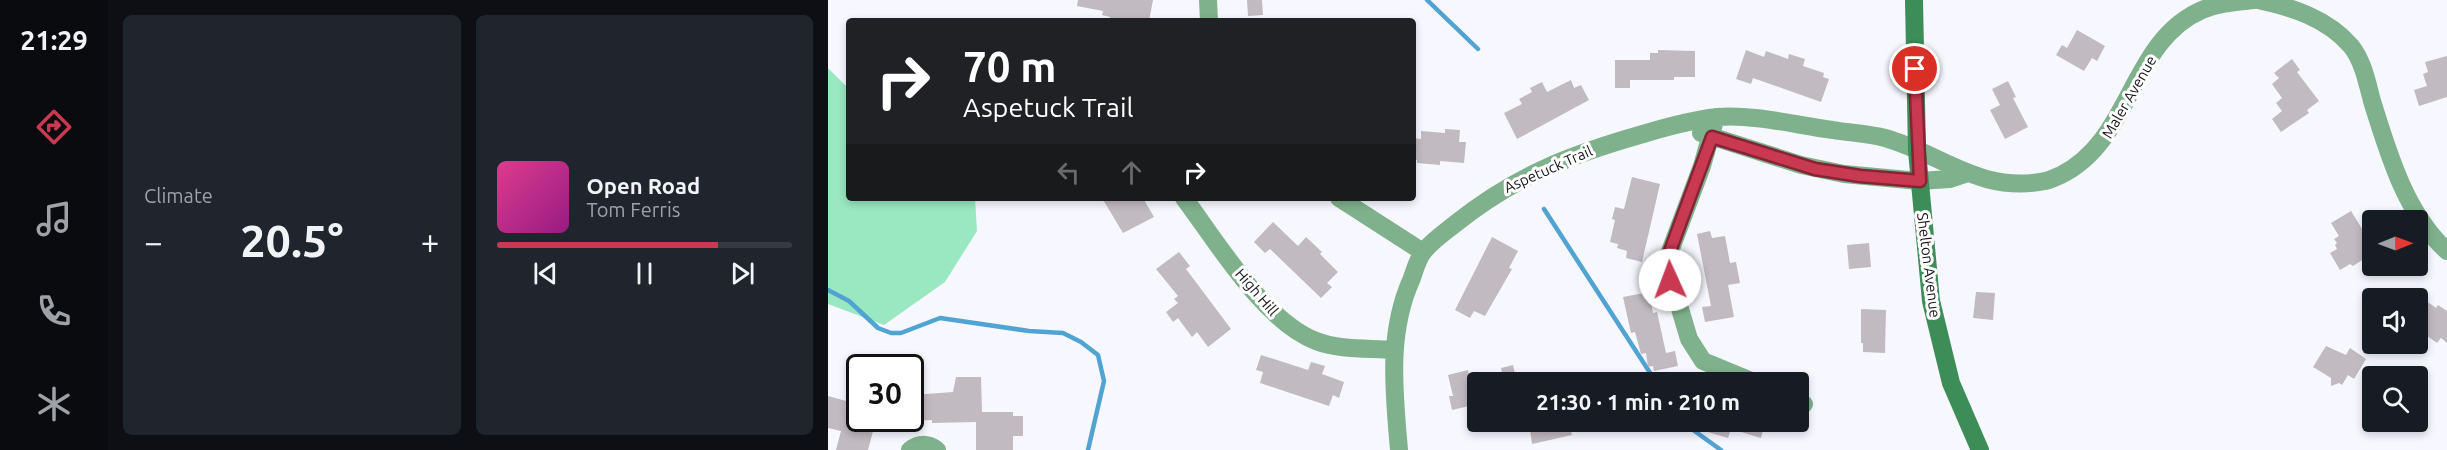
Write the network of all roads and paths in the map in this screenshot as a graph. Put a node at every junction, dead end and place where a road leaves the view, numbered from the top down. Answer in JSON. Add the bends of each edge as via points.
{"nodes":[{"id":1,"x":1208,"y":0,"type":"edge"},
{"id":2,"x":1914,"y":0,"type":"edge"},
{"id":3,"x":2256,"y":0,"type":"edge"},
{"id":4,"x":1209,"y":18,"type":"edge"},
{"id":5,"x":1716,"y":117,"type":"junction"},
{"id":6,"x":1680,"y":125,"type":"junction"},
{"id":7,"x":1712,"y":137,"type":"junction"},
{"id":8,"x":1917,"y":152,"type":"junction"},
{"id":9,"x":1965,"y":174,"type":"junction"},
{"id":10,"x":1920,"y":181,"type":"junction"},
{"id":11,"x":1186,"y":201,"type":"edge"},
{"id":12,"x":1344,"y":201,"type":"edge"},
{"id":13,"x":2447,"y":251,"type":"edge"},
{"id":14,"x":1423,"y":252,"type":"junction"},
{"id":15,"x":1393,"y":350,"type":"junction"},
{"id":16,"x":1730,"y":372,"type":"edge"},
{"id":17,"x":910,"y":450,"type":"edge"},
{"id":18,"x":937,"y":450,"type":"edge"},
{"id":19,"x":1399,"y":450,"type":"edge"},
{"id":20,"x":1980,"y":450,"type":"edge"}],
"edges":[{"from":1,"to":4,"type":"street"},
{"from":2,"to":8,"type":"main road","name":"Shelton Avenue"},
{"from":3,"to":9,"type":"street","name":"Maler Avenue","via":[[2201,10],[2175,27],[2148,59],[2104,140],[2078,166],[2047,181],[2020,183]]},
{"from":3,"to":13,"type":"street","name":"Maler Avenue","via":[[2293,8],[2325,24],[2350,45],[2361,64],[2395,174],[2418,214]]},
{"from":5,"to":6,"type":"street","name":"Aspetuck Trail"},
{"from":5,"to":7,"type":"street"},
{"from":5,"to":8,"type":"street","name":"Aspetuck Trail","via":[[1884,138]]},
{"from":6,"to":7,"type":"street"},
{"from":6,"to":14,"type":"street","name":"Aspetuck Trail","via":[[1568,157],[1510,184]]},
{"from":7,"to":10,"type":"street","via":[[1815,169]]},
{"from":7,"to":16,"type":"street","via":[[1666,262],[1689,339],[1703,361]]},
{"from":8,"to":9,"type":"street","name":"Maler Avenue"},
{"from":8,"to":10,"type":"main road","name":"Shelton Avenue"},
{"from":9,"to":10,"type":"street","name":"Maler Avenue"},
{"from":10,"to":20,"type":"main road","name":"Shelton Avenue","via":[[1931,301],[1951,383]]},
{"from":11,"to":15,"type":"street","name":"High Hill","via":[[1256,295],[1290,326],[1331,345]]},
{"from":12,"to":14,"type":"street"},
{"from":14,"to":15,"type":"street","name":"Aspetuck Trail","via":[[1408,284]]},
{"from":15,"to":19,"type":"street","name":"Aspetuck Trail"},
{"from":17,"to":18,"type":"street","via":[[925,444]]}]}
